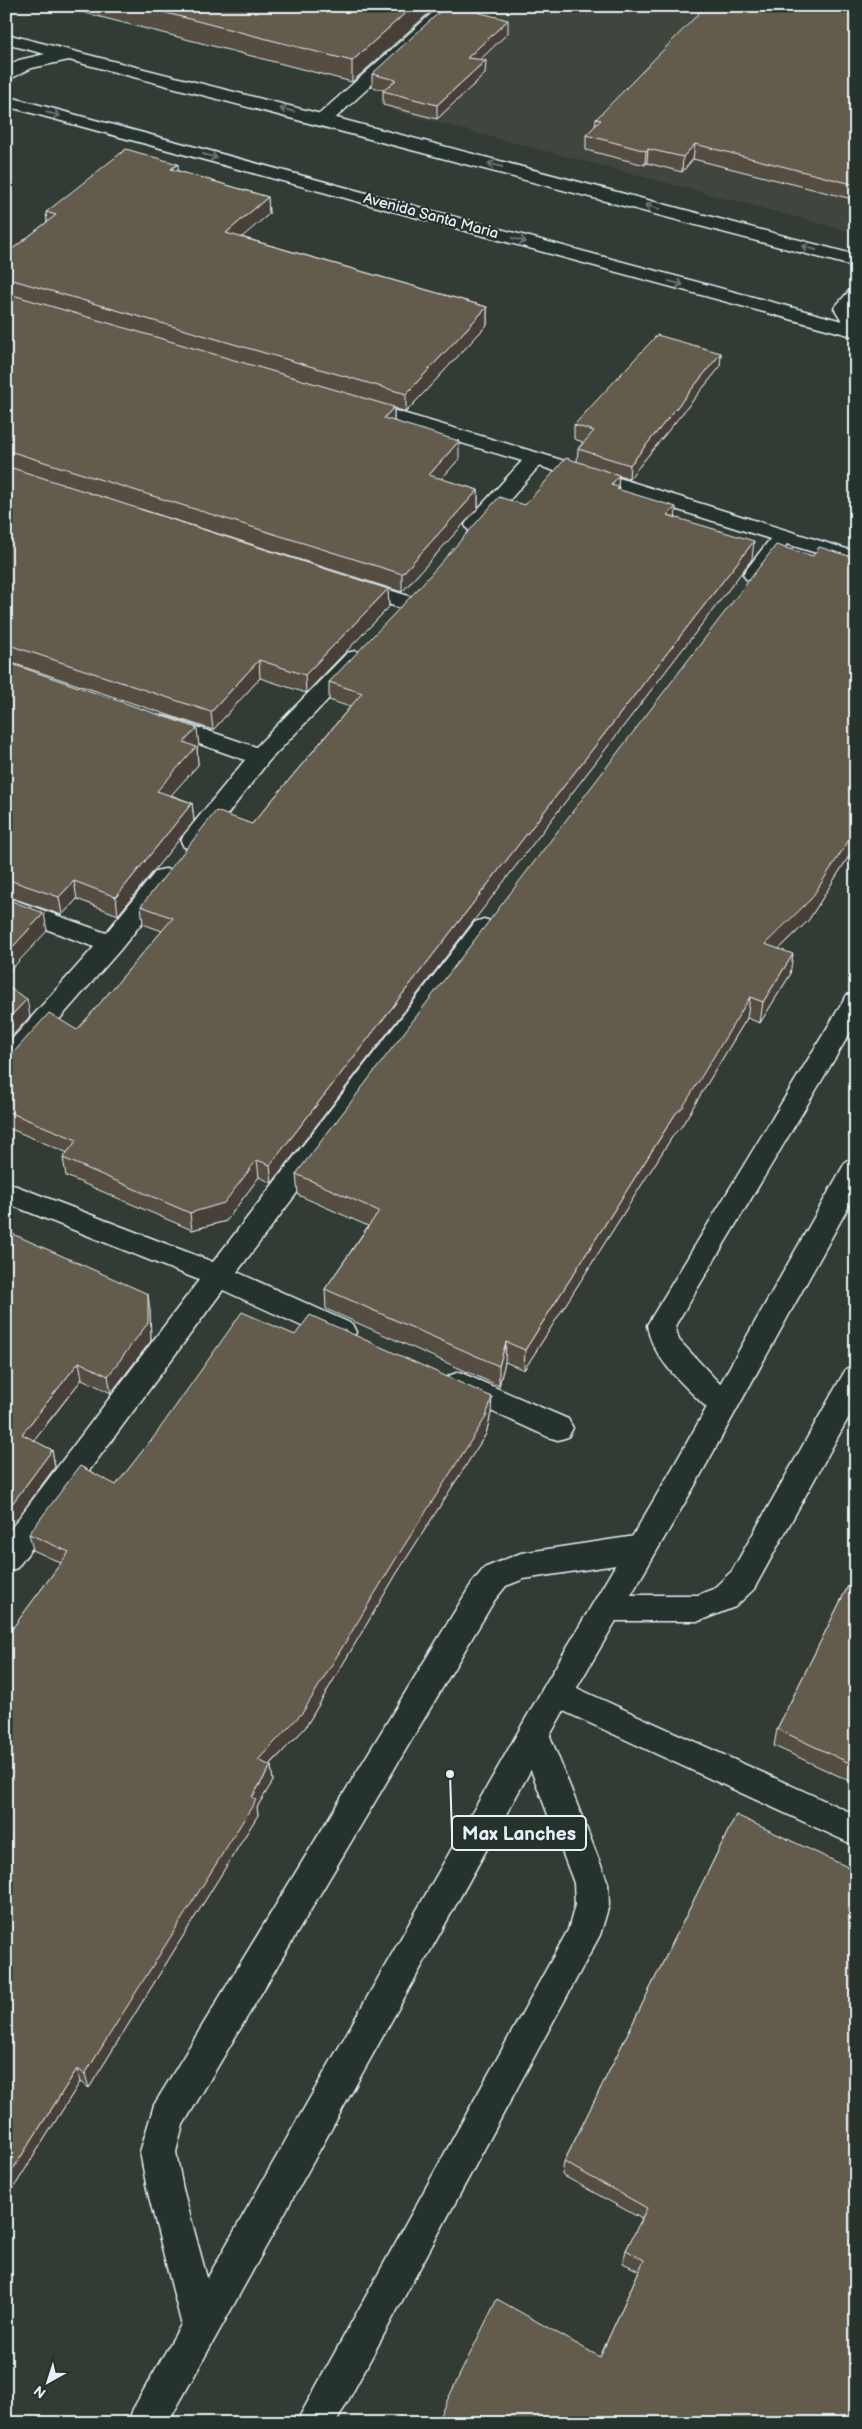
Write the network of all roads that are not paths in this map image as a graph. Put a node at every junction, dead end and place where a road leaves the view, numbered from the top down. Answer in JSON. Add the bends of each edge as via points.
{"nodes":[{"id":1,"x":450,"y":6,"type":"edge"},
{"id":2,"x":6,"y":41,"type":"edge"},
{"id":3,"x":82,"y":58,"type":"junction"},
{"id":4,"x":6,"y":62,"type":"edge"},
{"id":5,"x":6,"y":76,"type":"edge"},
{"id":6,"x":9,"y":100,"type":"edge"},
{"id":7,"x":324,"y":120,"type":"junction"},
{"id":8,"x":856,"y":261,"type":"edge"},
{"id":9,"x":856,"y":296,"type":"edge"},
{"id":10,"x":856,"y":330,"type":"edge"},
{"id":11,"x":336,"y":400,"type":"edge"},
{"id":12,"x":535,"y":458,"type":"junction"},
{"id":13,"x":465,"y":538,"type":"edge"},
{"id":14,"x":782,"y":538,"type":"junction"},
{"id":15,"x":856,"y":559,"type":"edge"},
{"id":16,"x":333,"y":579,"type":"edge"},
{"id":17,"x":740,"y":593,"type":"edge"},
{"id":18,"x":407,"y":603,"type":"edge"},
{"id":19,"x":367,"y":645,"type":"edge"},
{"id":20,"x":138,"y":715,"type":"edge"},
{"id":21,"x":260,"y":757,"type":"junction"},
{"id":22,"x":6,"y":905,"type":"edge"},
{"id":23,"x":497,"y":911,"type":"edge"},
{"id":24,"x":111,"y":944,"type":"junction"},
{"id":25,"x":856,"y":1001,"type":"edge"},
{"id":26,"x":6,"y":1063,"type":"edge"},
{"id":27,"x":856,"y":1168,"type":"edge"},
{"id":28,"x":6,"y":1192,"type":"edge"},
{"id":29,"x":218,"y":1276,"type":"junction"},
{"id":30,"x":370,"y":1344,"type":"edge"},
{"id":31,"x":433,"y":1372,"type":"edge"},
{"id":32,"x":856,"y":1377,"type":"edge"},
{"id":33,"x":723,"y":1406,"type":"junction"},
{"id":34,"x":558,"y":1428,"type":"dead end"},
{"id":35,"x":642,"y":1548,"type":"junction"},
{"id":36,"x":6,"y":1559,"type":"edge"},
{"id":37,"x":608,"y":1608,"type":"junction"},
{"id":38,"x":557,"y":1693,"type":"junction"},
{"id":39,"x":534,"y":1736,"type":"junction"},
{"id":40,"x":856,"y":1831,"type":"edge"},
{"id":41,"x":201,"y":2326,"type":"junction"},
{"id":42,"x":147,"y":2423,"type":"edge"},
{"id":43,"x":315,"y":2423,"type":"edge"}],
"edges":[{"from":1,"to":7,"type":"street"},
{"from":2,"to":3,"type":"street"},
{"from":2,"to":4,"type":"street","via":[[11,53]]},
{"from":3,"to":5,"type":"street","via":[[45,58],[28,62]]},
{"from":7,"to":3,"type":"street","one_way":true},
{"from":6,"to":10,"type":"street","name":"Avenida Santa Maria","one_way":true},
{"from":8,"to":7,"type":"street","one_way":true},
{"from":9,"to":10,"type":"street","via":[[844,308]]},
{"from":11,"to":12,"type":"street"},
{"from":12,"to":13,"type":"street"},
{"from":12,"to":14,"type":"street"},
{"from":14,"to":15,"type":"street"},
{"from":14,"to":17,"type":"street"},
{"from":16,"to":18,"type":"street"},
{"from":19,"to":21,"type":"street"},
{"from":20,"to":21,"type":"street"},
{"from":21,"to":24,"type":"street"},
{"from":22,"to":24,"type":"street"},
{"from":23,"to":29,"type":"street"},
{"from":24,"to":26,"type":"street"},
{"from":25,"to":33,"type":"street","via":[[661,1325],[669,1348]]},
{"from":27,"to":33,"type":"street"},
{"from":28,"to":29,"type":"street"},
{"from":29,"to":30,"type":"street"},
{"from":29,"to":36,"type":"street"},
{"from":31,"to":34,"type":"street"},
{"from":32,"to":37,"type":"street","via":[[743,1580],[724,1598],[698,1608]]},
{"from":33,"to":35,"type":"street"},
{"from":35,"to":37,"type":"street"},
{"from":35,"to":41,"type":"street","via":[[521,1566],[495,1577],[167,2118],[158,2152],[164,2189]]},
{"from":37,"to":38,"type":"street"},
{"from":38,"to":39,"type":"street"},
{"from":38,"to":40,"type":"street"},
{"from":39,"to":41,"type":"street"},
{"from":39,"to":43,"type":"street","via":[[591,1882],[592,1905],[583,1935]]},
{"from":41,"to":42,"type":"street"}]}
